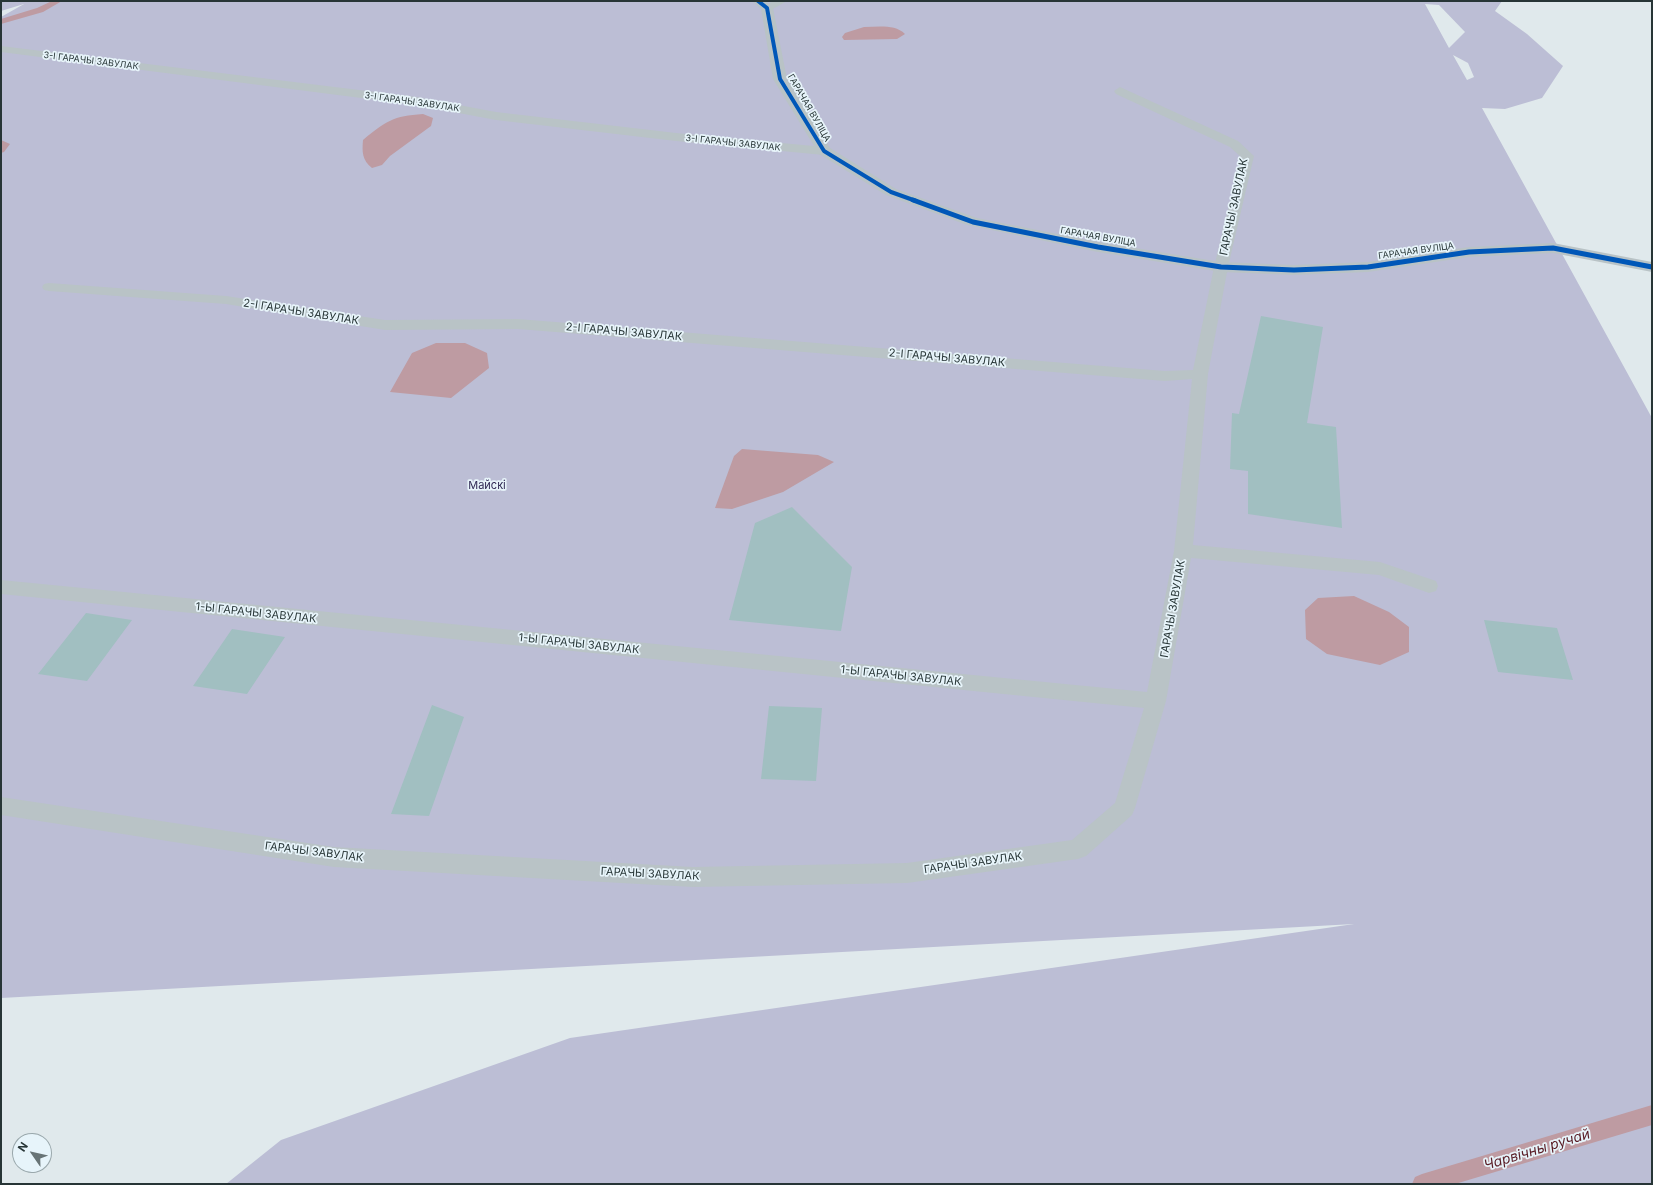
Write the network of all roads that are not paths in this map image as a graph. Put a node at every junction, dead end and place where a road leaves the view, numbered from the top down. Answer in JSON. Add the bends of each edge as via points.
{"nodes":[{"id":1,"x":782,"y":1,"type":"edge"},
{"id":2,"x":763,"y":4,"type":"edge"},
{"id":3,"x":1,"y":49,"type":"edge"},
{"id":4,"x":1120,"y":91,"type":"dead end"},
{"id":5,"x":824,"y":152,"type":"junction"},
{"id":6,"x":1652,"y":266,"type":"edge"},
{"id":7,"x":1221,"y":267,"type":"junction"},
{"id":8,"x":49,"y":287,"type":"dead end"},
{"id":9,"x":1200,"y":374,"type":"junction"},
{"id":10,"x":1183,"y":551,"type":"junction"},
{"id":11,"x":1429,"y":586,"type":"dead end"},
{"id":12,"x":1,"y":587,"type":"edge"},
{"id":13,"x":1156,"y":701,"type":"junction"},
{"id":14,"x":1,"y":806,"type":"edge"}],
"edges":[{"from":1,"to":2,"type":"lane"},
{"from":2,"to":5,"type":"street","name":"ГАРАЧАЯ ВУЛІЦА","via":[[780,79]]},
{"from":3,"to":5,"type":"lane","name":"3-І ГАРАЧЫ ЗАВУЛАК","via":[[416,101],[504,117]]},
{"from":4,"to":7,"type":"lane","name":"ГАРАЧЫ ЗАВУЛАК","via":[[1234,144],[1248,156]]},
{"from":5,"to":7,"type":"street","name":"ГАРАЧАЯ ВУЛІЦА","via":[[891,192],[973,222]]},
{"from":6,"to":7,"type":"street","name":"ГАРАЧАЯ ВУЛІЦА","via":[[1552,248],[1470,252],[1368,267],[1294,270]]},
{"from":7,"to":9,"type":"lane","name":"ГАРАЧЫ ЗАВУЛАК"},
{"from":8,"to":9,"type":"lane","name":"2-І ГАРАЧЫ ЗАВУЛАК","via":[[226,300],[385,325],[518,324],[1165,376]]},
{"from":9,"to":10,"type":"lane","name":"ГАРАЧЫ ЗАВУЛАК"},
{"from":10,"to":11,"type":"lane","via":[[1380,569]]},
{"from":10,"to":13,"type":"lane","name":"ГАРАЧЫ ЗАВУЛАК"},
{"from":12,"to":13,"type":"lane","name":"1-Ы ГАРАЧЫ ЗАВУЛАК"},
{"from":13,"to":14,"type":"lane","name":"ГАРАЧЫ ЗАВУЛАК","via":[[1124,808],[1078,849],[907,873],[693,878],[334,857]]}]}
